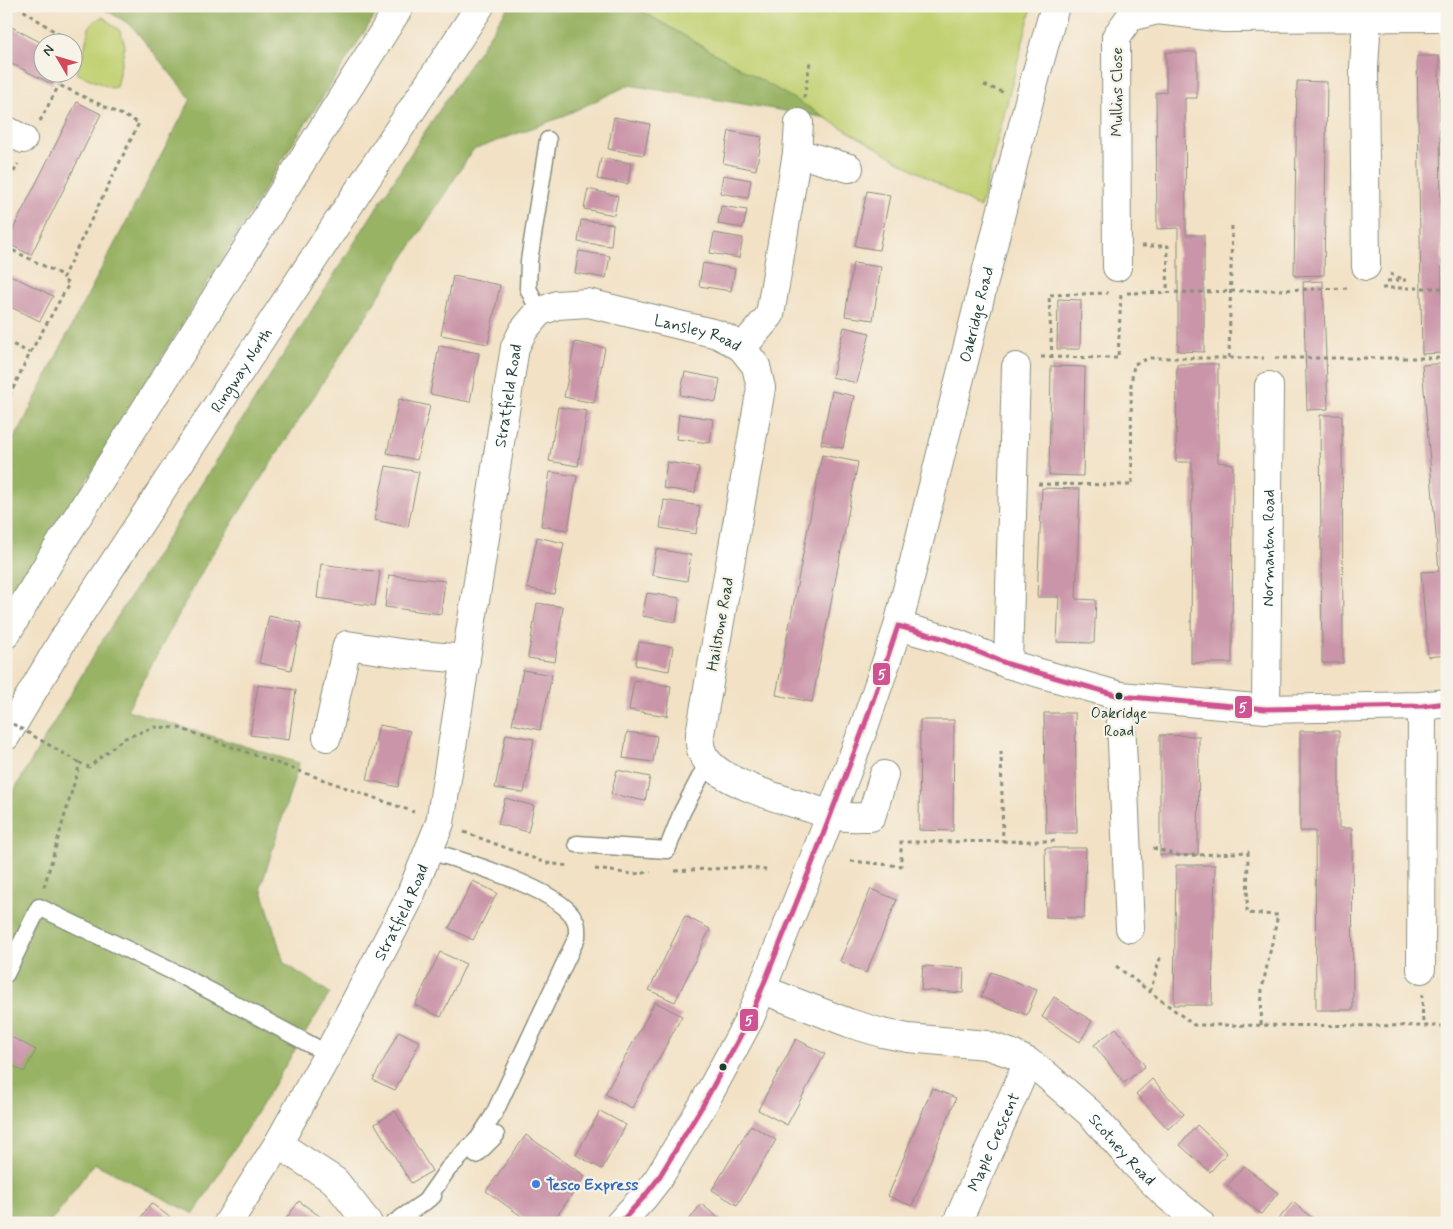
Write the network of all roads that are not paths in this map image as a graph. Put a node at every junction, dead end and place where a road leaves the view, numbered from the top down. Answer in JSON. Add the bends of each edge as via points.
{"nodes":[{"id":1,"x":400,"y":6,"type":"edge"},
{"id":2,"x":480,"y":6,"type":"edge"},
{"id":3,"x":1055,"y":6,"type":"edge"},
{"id":4,"x":1224,"y":12,"type":"edge"},
{"id":5,"x":1367,"y":17,"type":"junction"},
{"id":6,"x":1447,"y":17,"type":"edge"},
{"id":7,"x":800,"y":123,"type":"road end"},
{"id":8,"x":548,"y":140,"type":"dead end"},
{"id":9,"x":796,"y":153,"type":"junction"},
{"id":10,"x":849,"y":168,"type":"dead end"},
{"id":11,"x":1114,"y":280,"type":"road end"},
{"id":12,"x":1365,"y":280,"type":"road end"},
{"id":13,"x":539,"y":312,"type":"junction"},
{"id":14,"x":742,"y":348,"type":"junction"},
{"id":15,"x":1025,"y":362,"type":"road end"},
{"id":16,"x":1269,"y":386,"type":"dead end"},
{"id":17,"x":898,"y":626,"type":"junction"},
{"id":18,"x":6,"y":634,"type":"edge"},
{"id":19,"x":466,"y":659,"type":"junction"},
{"id":20,"x":1008,"y":664,"type":"junction"},
{"id":21,"x":1120,"y":696,"type":"junction"},
{"id":22,"x":1434,"y":705,"type":"edge"},
{"id":23,"x":1266,"y":709,"type":"junction"},
{"id":24,"x":6,"y":736,"type":"edge"},
{"id":25,"x":327,"y":737,"type":"dead end"},
{"id":26,"x":708,"y":762,"type":"junction"},
{"id":27,"x":884,"y":775,"type":"dead end"},
{"id":28,"x":834,"y":815,"type":"junction"},
{"id":29,"x":578,"y":844,"type":"dead end"},
{"id":30,"x":429,"y":851,"type":"junction"},
{"id":31,"x":1130,"y":928,"type":"dead end"},
{"id":32,"x":1421,"y":969,"type":"dead end"},
{"id":33,"x":6,"y":974,"type":"edge"},
{"id":34,"x":762,"y":989,"type":"junction"},
{"id":35,"x":328,"y":1054,"type":"junction"},
{"id":36,"x":1028,"y":1062,"type":"junction"},
{"id":37,"x":496,"y":1135,"type":"dead end"},
{"id":38,"x":278,"y":1144,"type":"junction"},
{"id":39,"x":644,"y":1197,"type":"junction"},
{"id":40,"x":425,"y":1202,"type":"junction"},
{"id":41,"x":228,"y":1223,"type":"edge"},
{"id":42,"x":368,"y":1223,"type":"edge"},
{"id":43,"x":394,"y":1223,"type":"edge"},
{"id":44,"x":620,"y":1223,"type":"edge"},
{"id":45,"x":634,"y":1223,"type":"edge"},
{"id":46,"x":957,"y":1223,"type":"edge"},
{"id":47,"x":1200,"y":1223,"type":"edge"}],
"edges":[{"from":1,"to":18,"type":"main road"},
{"from":2,"to":24,"type":"main road","name":"Ringway North","via":[[63,640]]},
{"from":3,"to":17,"type":"main road","name":"Oakridge Road"},
{"from":4,"to":5,"type":"main road","name":"Mullins Close"},
{"from":4,"to":11,"type":"main road","name":"Mullins Close","via":[[1158,10],[1130,17],[1116,37]]},
{"from":5,"to":6,"type":"main road","name":"Mullins Close"},
{"from":5,"to":12,"type":"main road","via":[[1364,68]]},
{"from":7,"to":9,"type":"main road","name":"Lansley Road"},
{"from":8,"to":13,"type":"lane","via":[[529,261],[528,288]]},
{"from":9,"to":10,"type":"main road"},
{"from":9,"to":14,"type":"main road","name":"Lansley Road","via":[[770,315]]},
{"from":13,"to":14,"type":"main road","name":"Lansley Road","via":[[557,305],[588,303],[717,334]]},
{"from":13,"to":19,"type":"main road","name":"Stratfield Road","via":[[522,330],[515,347]]},
{"from":14,"to":26,"type":"main road","name":"Hailstone Road","via":[[756,366],[761,388],[700,734],[699,744]]},
{"from":15,"to":20,"type":"main road","via":[[1013,483]]},
{"from":16,"to":23,"type":"main road","name":"Normanton Road"},
{"from":17,"to":20,"type":"main road","via":[[945,639]]},
{"from":17,"to":28,"type":"main road","name":"Oakridge Road"},
{"from":19,"to":25,"type":"main road","via":[[347,645]]},
{"from":19,"to":30,"type":"main road","name":"Stratfield Road","via":[[440,823]]},
{"from":20,"to":21,"type":"main road"},
{"from":21,"to":23,"type":"main road"},
{"from":21,"to":31,"type":"main road"},
{"from":22,"to":23,"type":"main road"},
{"from":22,"to":32,"type":"main road"},
{"from":26,"to":28,"type":"main road","via":[[726,776],[759,792]]},
{"from":26,"to":29,"type":"lane","via":[[682,812],[668,850]]},
{"from":27,"to":28,"type":"main road","via":[[871,817]]},
{"from":28,"to":34,"type":"main road","name":"Oakridge Road"},
{"from":30,"to":35,"type":"main road","name":"Stratfield Road","via":[[407,903]]},
{"from":30,"to":40,"type":"lane","via":[[534,888],[558,902],[573,916],[577,937],[493,1116]]},
{"from":33,"to":35,"type":"lane","via":[[39,907],[186,978]]},
{"from":34,"to":36,"type":"main road","name":"Scotney Road","via":[[849,1023],[908,1038],[986,1045]]},
{"from":34,"to":39,"type":"main road","name":"Oakridge Road","via":[[703,1105]]},
{"from":35,"to":38,"type":"main road","name":"Stratfield Road"},
{"from":36,"to":46,"type":"main road","name":"Maple Crescent"},
{"from":36,"to":47,"type":"main road","name":"Scotney Road","via":[[1091,1114],[1159,1188]]},
{"from":37,"to":40,"type":"lane","via":[[441,1191]]},
{"from":38,"to":41,"type":"main road","name":"Stratfield Road"},
{"from":38,"to":42,"type":"main road","via":[[335,1181]]},
{"from":39,"to":44,"type":"main road","name":"Oakridge Road"},
{"from":39,"to":45,"type":"main road","name":"Oakridge Road"},
{"from":40,"to":43,"type":"lane"}]}
